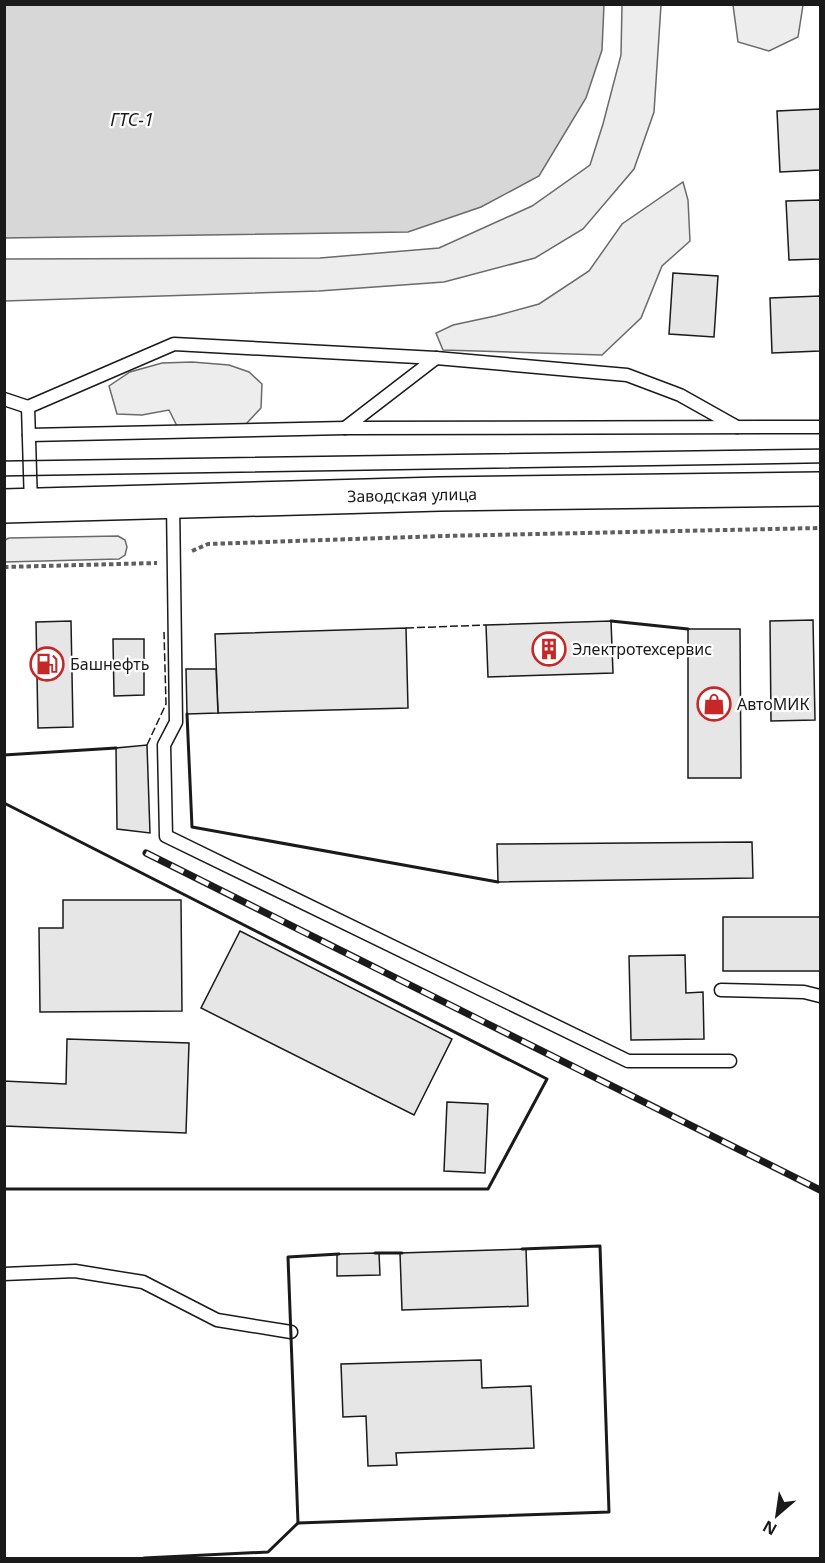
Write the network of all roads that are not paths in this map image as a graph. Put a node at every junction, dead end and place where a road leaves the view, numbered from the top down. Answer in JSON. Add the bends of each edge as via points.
{"nodes":[{"id":1,"x":436,"y":358,"type":"junction"},
{"id":2,"x":4,"y":399,"type":"edge"},
{"id":3,"x":28,"y":407,"type":"junction"},
{"id":4,"x":820,"y":427,"type":"edge"},
{"id":5,"x":345,"y":428,"type":"junction"},
{"id":6,"x":739,"y":429,"type":"junction"},
{"id":7,"x":29,"y":435,"type":"junction"},
{"id":8,"x":820,"y":489,"type":"edge"},
{"id":9,"x":173,"y":502,"type":"junction"},
{"id":10,"x":18,"y":506,"type":"edge"},
{"id":11,"x":721,"y":990,"type":"dead end"},
{"id":12,"x":820,"y":996,"type":"edge"},
{"id":13,"x":730,"y":1061,"type":"dead end"},
{"id":14,"x":4,"y":1274,"type":"edge"},
{"id":15,"x":291,"y":1332,"type":"dead end"}],
"edges":[{"from":1,"to":3,"type":"lane","via":[[174,344]]},
{"from":1,"to":5,"type":"lane"},
{"from":1,"to":6,"type":"lane","via":[[627,375],[680,395]]},
{"from":2,"to":3,"type":"lane"},
{"from":3,"to":7,"type":"lane"},
{"from":4,"to":6,"type":"lane"},
{"from":5,"to":6,"type":"lane"},
{"from":5,"to":7,"type":"lane"},
{"from":7,"to":10,"type":"lane"},
{"from":8,"to":9,"type":"main road","name":"Заводская улица"},
{"from":9,"to":10,"type":"main road","name":"Заводская улица"},
{"from":9,"to":13,"type":"lane","via":[[176,722],[164,745],[166,836],[628,1061]]},
{"from":11,"to":12,"type":"lane","via":[[804,992]]},
{"from":14,"to":15,"type":"lane","via":[[75,1271],[143,1282],[218,1320]]}]}
